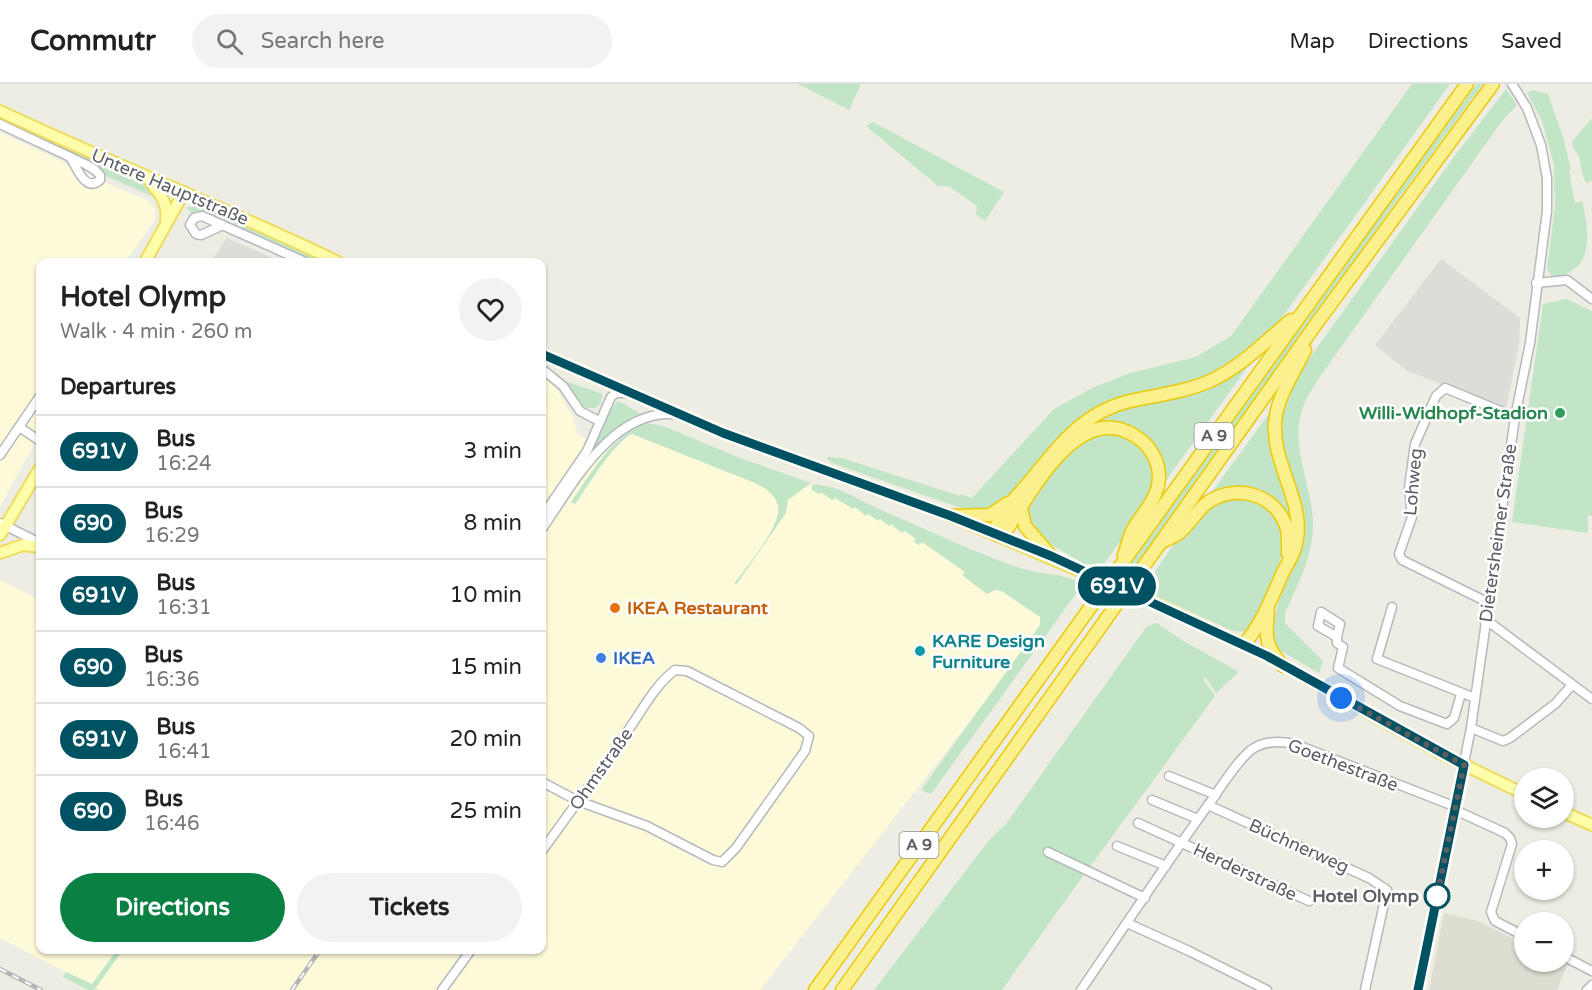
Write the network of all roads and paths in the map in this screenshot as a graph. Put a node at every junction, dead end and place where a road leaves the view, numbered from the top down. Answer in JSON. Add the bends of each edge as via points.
{"nodes":[{"id":1,"x":1467,"y":84,"type":"edge"},
{"id":2,"x":1493,"y":84,"type":"edge"},
{"id":3,"x":1515,"y":88,"type":"edge"},
{"id":4,"x":1,"y":111,"type":"edge"},
{"id":5,"x":0,"y":124,"type":"edge"},
{"id":6,"x":70,"y":157,"type":"dead end"},
{"id":7,"x":146,"y":177,"type":"junction"},
{"id":8,"x":184,"y":192,"type":"junction"},
{"id":9,"x":223,"y":225,"type":"dead end"},
{"id":10,"x":165,"y":226,"type":"junction"},
{"id":11,"x":146,"y":258,"type":"edge"},
{"id":12,"x":296,"y":258,"type":"edge"},
{"id":13,"x":330,"y":258,"type":"edge"},
{"id":14,"x":1536,"y":283,"type":"junction"},
{"id":15,"x":1592,"y":299,"type":"edge"},
{"id":16,"x":1308,"y":305,"type":"junction"},
{"id":17,"x":1319,"y":320,"type":"junction"},
{"id":18,"x":546,"y":356,"type":"edge"},
{"id":19,"x":546,"y":372,"type":"edge"},
{"id":20,"x":598,"y":378,"type":"junction"},
{"id":21,"x":634,"y":394,"type":"junction"},
{"id":22,"x":611,"y":397,"type":"junction"},
{"id":23,"x":36,"y":402,"type":"edge"},
{"id":24,"x":679,"y":414,"type":"junction"},
{"id":25,"x":1515,"y":417,"type":"junction"},
{"id":26,"x":599,"y":421,"type":"junction"},
{"id":27,"x":19,"y":427,"type":"junction"},
{"id":28,"x":36,"y":438,"type":"edge"},
{"id":29,"x":0,"y":455,"type":"edge"},
{"id":30,"x":36,"y":474,"type":"edge"},
{"id":31,"x":1019,"y":503,"type":"junction"},
{"id":32,"x":546,"y":511,"type":"edge"},
{"id":33,"x":951,"y":516,"type":"junction"},
{"id":34,"x":546,"y":523,"type":"edge"},
{"id":35,"x":2,"y":528,"type":"edge"},
{"id":36,"x":997,"y":535,"type":"junction"},
{"id":37,"x":36,"y":541,"type":"edge"},
{"id":38,"x":1159,"y":544,"type":"junction"},
{"id":39,"x":36,"y":547,"type":"edge"},
{"id":40,"x":0,"y":553,"type":"edge"},
{"id":41,"x":1051,"y":556,"type":"junction"},
{"id":42,"x":1288,"y":562,"type":"junction"},
{"id":43,"x":1120,"y":568,"type":"junction"},
{"id":44,"x":1487,"y":602,"type":"junction"},
{"id":45,"x":1269,"y":603,"type":"junction"},
{"id":46,"x":1392,"y":607,"type":"dead end"},
{"id":47,"x":1485,"y":622,"type":"junction"},
{"id":48,"x":1266,"y":630,"type":"junction"},
{"id":49,"x":1336,"y":637,"type":"dead end"},
{"id":50,"x":1247,"y":646,"type":"junction"},
{"id":51,"x":1283,"y":666,"type":"junction"},
{"id":52,"x":1572,"y":685,"type":"junction"},
{"id":53,"x":1461,"y":693,"type":"junction"},
{"id":54,"x":1475,"y":698,"type":"junction"},
{"id":55,"x":1592,"y":699,"type":"edge"},
{"id":56,"x":1471,"y":728,"type":"junction"},
{"id":57,"x":1464,"y":765,"type":"junction"},
{"id":58,"x":1170,"y":776,"type":"dead end"},
{"id":59,"x":546,"y":784,"type":"edge"},
{"id":60,"x":1514,"y":789,"type":"edge"},
{"id":61,"x":1216,"y":795,"type":"junction"},
{"id":62,"x":1152,"y":800,"type":"dead end"},
{"id":63,"x":578,"y":801,"type":"junction"},
{"id":64,"x":1208,"y":806,"type":"junction"},
{"id":65,"x":1455,"y":808,"type":"junction"},
{"id":66,"x":1574,"y":817,"type":"edge"},
{"id":67,"x":1198,"y":819,"type":"junction"},
{"id":68,"x":1138,"y":823,"type":"dead end"},
{"id":69,"x":1592,"y":825,"type":"edge"},
{"id":70,"x":1182,"y":842,"type":"junction"},
{"id":71,"x":546,"y":845,"type":"edge"},
{"id":72,"x":1117,"y":846,"type":"dead end"},
{"id":73,"x":1048,"y":852,"type":"dead end"},
{"id":74,"x":1166,"y":866,"type":"junction"},
{"id":75,"x":1145,"y":898,"type":"junction"},
{"id":76,"x":1309,"y":901,"type":"dead end"},
{"id":77,"x":1127,"y":923,"type":"junction"},
{"id":78,"x":1514,"y":931,"type":"edge"},
{"id":79,"x":468,"y":954,"type":"edge"},
{"id":80,"x":1574,"y":962,"type":"edge"},
{"id":81,"x":1592,"y":972,"type":"edge"},
{"id":82,"x":1592,"y":985,"type":"edge"},
{"id":83,"x":442,"y":990,"type":"edge"},
{"id":84,"x":815,"y":990,"type":"edge"},
{"id":85,"x":842,"y":990,"type":"edge"},
{"id":86,"x":1081,"y":990,"type":"edge"},
{"id":87,"x":1266,"y":990,"type":"edge"},
{"id":88,"x":1365,"y":990,"type":"edge"},
{"id":89,"x":1418,"y":990,"type":"edge"},
{"id":90,"x":1587,"y":990,"type":"edge"}],
"edges":[{"from":1,"to":16,"type":"highway","number":"A 9"},
{"from":2,"to":17,"type":"highway","number":"A 9"},
{"from":3,"to":14,"type":"street","name":"Dietersheimer Straße","via":[[1541,145],[1547,178],[1547,211]]},
{"from":4,"to":7,"type":"main road","name":"Untere Hauptstraße"},
{"from":5,"to":6,"type":"street"},
{"from":7,"to":8,"type":"main road","name":"Untere Hauptstraße"},
{"from":7,"to":10,"type":"main road","via":[[167,206]]},
{"from":8,"to":10,"type":"main road"},
{"from":8,"to":13,"type":"main road","name":"Untere Hauptstraße"},
{"from":9,"to":12,"type":"street"},
{"from":10,"to":11,"type":"main road"},
{"from":14,"to":15,"type":"street","via":[[1567,280]]},
{"from":14,"to":25,"type":"street","name":"Dietersheimer Straße","via":[[1530,343]]},
{"from":16,"to":31,"type":"highway","via":[[1226,373],[1191,388],[1116,405],[1083,422],[1063,441]]},
{"from":16,"to":43,"type":"highway","number":"A 9"},
{"from":17,"to":38,"type":"highway","number":"A 9"},
{"from":17,"to":42,"type":"highway","via":[[1275,420],[1279,457],[1297,517],[1295,549]]},
{"from":18,"to":20,"type":"main road"},
{"from":19,"to":26,"type":"street","via":[[563,386],[580,411]]},
{"from":20,"to":21,"type":"main road"},
{"from":20,"to":22,"type":"street"},
{"from":21,"to":22,"type":"street","via":[[616,393]]},
{"from":21,"to":24,"type":"main road"},
{"from":22,"to":26,"type":"street"},
{"from":23,"to":27,"type":"street"},
{"from":24,"to":33,"type":"main road"},
{"from":24,"to":34,"type":"street","via":[[644,417],[612,438],[590,461]]},
{"from":25,"to":44,"type":"street","name":"Dietersheimer Straße"},
{"from":25,"to":44,"type":"street","name":"Lohweg","via":[[1445,388],[1436,396],[1415,444],[1409,488],[1412,517],[1399,554],[1402,560]]},
{"from":26,"to":32,"type":"street","via":[[581,459]]},
{"from":27,"to":28,"type":"street"},
{"from":27,"to":29,"type":"street"},
{"from":30,"to":35,"type":"main road"},
{"from":31,"to":33,"type":"highway","via":[[990,515]]},
{"from":31,"to":36,"type":"highway","via":[[1008,528]]},
{"from":31,"to":41,"type":"highway","via":[[1026,526]]},
{"from":31,"to":43,"type":"highway","via":[[1050,465],[1081,436],[1095,429],[1112,428],[1137,437],[1157,462],[1159,478],[1151,503],[1132,531]]},
{"from":33,"to":36,"type":"main road"},
{"from":35,"to":37,"type":"street"},
{"from":36,"to":41,"type":"main road"},
{"from":38,"to":42,"type":"highway","via":[[1180,532],[1194,514],[1216,498],[1248,493],[1265,500],[1282,517],[1288,539]]},
{"from":38,"to":85,"type":"highway","number":"A 9"},
{"from":39,"to":40,"type":"main road","via":[[23,545]]},
{"from":41,"to":50,"type":"main road","bridge":true},
{"from":42,"to":45,"type":"highway"},
{"from":43,"to":84,"type":"highway","number":"A 9"},
{"from":44,"to":47,"type":"street","name":"Dietersheimer Straße"},
{"from":45,"to":48,"type":"highway"},
{"from":45,"to":50,"type":"highway"},
{"from":46,"to":53,"type":"street","via":[[1377,659]]},
{"from":47,"to":52,"type":"street"},
{"from":47,"to":54,"type":"street","name":"Dietersheimer Straße"},
{"from":48,"to":50,"type":"highway","via":[[1256,645]]},
{"from":48,"to":51,"type":"highway","via":[[1268,643]]},
{"from":49,"to":53,"type":"street","via":[[1343,647],[1338,668],[1400,706],[1447,724],[1454,718]]},
{"from":50,"to":51,"type":"main road"},
{"from":51,"to":57,"type":"main road"},
{"from":52,"to":55,"type":"street"},
{"from":52,"to":56,"type":"street","via":[[1555,704],[1503,741]]},
{"from":53,"to":54,"type":"street"},
{"from":54,"to":56,"type":"street","name":"Dietersheimer Straße"},
{"from":56,"to":57,"type":"street","name":"Dietersheimer Straße"},
{"from":57,"to":60,"type":"main road"},
{"from":57,"to":65,"type":"street","name":"Dietersheimer Straße"},
{"from":58,"to":61,"type":"street"},
{"from":59,"to":63,"type":"street"},
{"from":61,"to":64,"type":"street","name":"Goethestraße"},
{"from":61,"to":65,"type":"street","name":"Goethestraße","via":[[1252,750],[1282,741]]},
{"from":62,"to":67,"type":"street"},
{"from":63,"to":63,"type":"street","name":"Ohmstraße","via":[[647,826],[722,862],[808,747],[809,736],[687,671],[675,670],[659,685]]},
{"from":63,"to":71,"type":"street","name":"Ohmstraße"},
{"from":64,"to":67,"type":"street","name":"Goethestraße"},
{"from":64,"to":88,"type":"street","name":"Büchnerweg","via":[[1388,890]]},
{"from":65,"to":78,"type":"street","name":"Goethestraße","via":[[1510,838],[1512,844],[1491,912],[1495,921]]},
{"from":65,"to":89,"type":"street","name":"Dietersheimer Straße"},
{"from":66,"to":69,"type":"main road"},
{"from":67,"to":70,"type":"street","name":"Goethestraße"},
{"from":68,"to":70,"type":"street"},
{"from":70,"to":74,"type":"street","name":"Goethestraße"},
{"from":70,"to":76,"type":"street","name":"Herderstraße"},
{"from":72,"to":74,"type":"street"},
{"from":73,"to":75,"type":"street"},
{"from":74,"to":75,"type":"street","name":"Goethestraße"},
{"from":75,"to":77,"type":"street","name":"Goethestraße"},
{"from":77,"to":86,"type":"street","name":"Goethestraße"},
{"from":77,"to":87,"type":"street"},
{"from":79,"to":83,"type":"street"},
{"from":80,"to":81,"type":"street"},
{"from":82,"to":90,"type":"street"}]}
